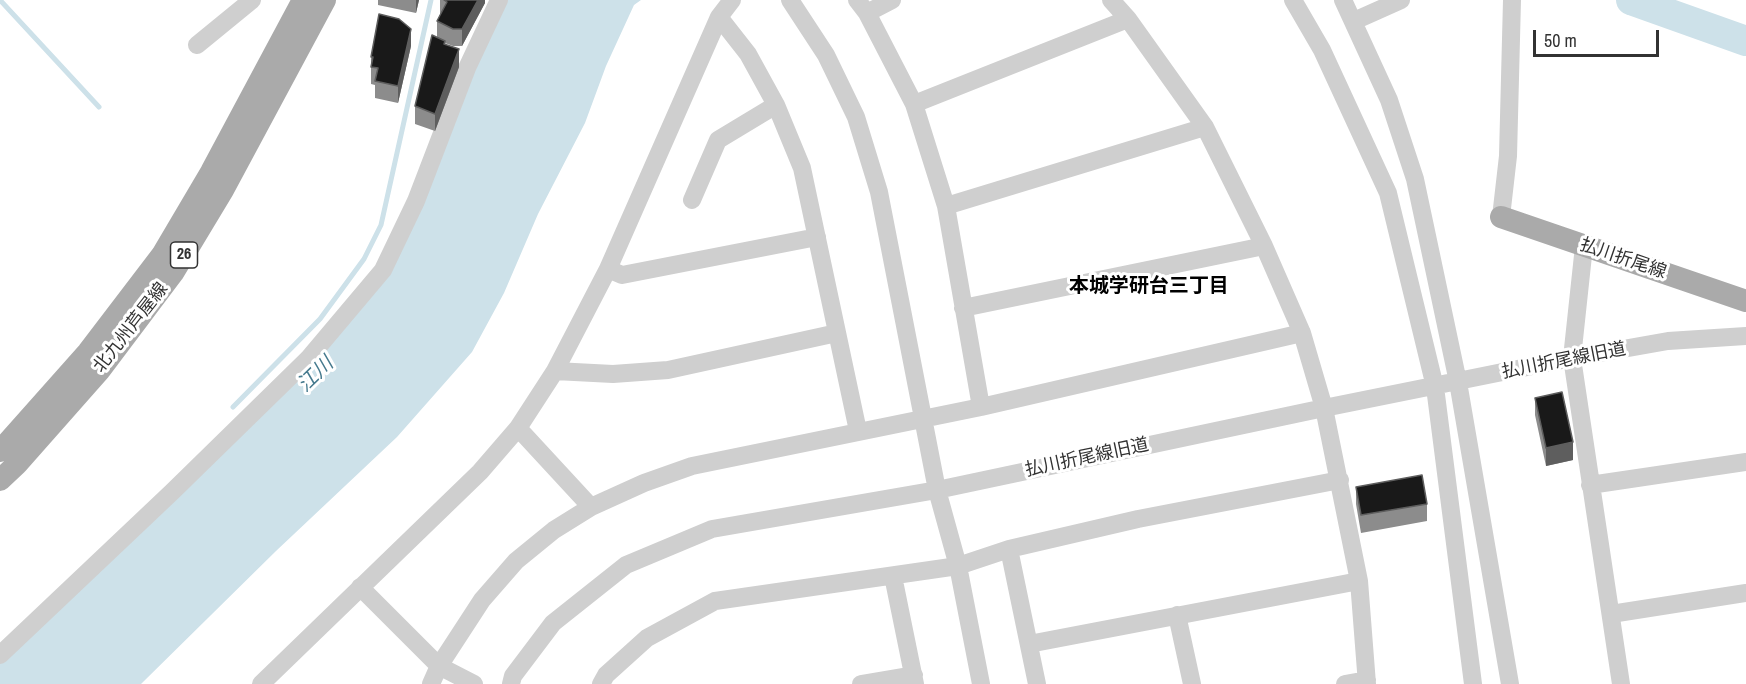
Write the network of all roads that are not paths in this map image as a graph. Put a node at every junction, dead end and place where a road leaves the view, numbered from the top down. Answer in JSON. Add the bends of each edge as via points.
{"nodes":[{"id":1,"x":252,"y":0,"type":"edge"},
{"id":2,"x":303,"y":0,"type":"edge"},
{"id":3,"x":325,"y":0,"type":"edge"},
{"id":4,"x":499,"y":0,"type":"edge"},
{"id":5,"x":732,"y":0,"type":"edge"},
{"id":6,"x":790,"y":0,"type":"edge"},
{"id":7,"x":892,"y":0,"type":"edge"},
{"id":8,"x":1111,"y":0,"type":"edge"},
{"id":9,"x":1293,"y":0,"type":"edge"},
{"id":10,"x":1343,"y":0,"type":"edge"},
{"id":11,"x":1401,"y":0,"type":"edge"},
{"id":12,"x":1512,"y":0,"type":"edge"},
{"id":13,"x":862,"y":7,"type":"edge"},
{"id":14,"x":719,"y":17,"type":"junction"},
{"id":15,"x":1128,"y":19,"type":"junction"},
{"id":16,"x":1354,"y":21,"type":"junction"},
{"id":17,"x":197,"y":45,"type":"dead end"},
{"id":18,"x":451,"y":56,"type":"edge"},
{"id":19,"x":468,"y":68,"type":"junction"},
{"id":20,"x":914,"y":104,"type":"junction"},
{"id":21,"x":776,"y":105,"type":"junction"},
{"id":22,"x":1205,"y":127,"type":"junction"},
{"id":23,"x":692,"y":200,"type":"dead end"},
{"id":24,"x":946,"y":206,"type":"junction"},
{"id":25,"x":1501,"y":217,"type":"joint"},
{"id":26,"x":817,"y":237,"type":"junction"},
{"id":27,"x":1264,"y":246,"type":"junction"},
{"id":28,"x":1584,"y":246,"type":"junction"},
{"id":29,"x":608,"y":269,"type":"junction"},
{"id":30,"x":1746,"y":300,"type":"edge"},
{"id":31,"x":963,"y":308,"type":"junction"},
{"id":32,"x":837,"y":333,"type":"junction"},
{"id":33,"x":1302,"y":333,"type":"junction"},
{"id":34,"x":1746,"y":336,"type":"edge"},
{"id":35,"x":1572,"y":358,"type":"junction"},
{"id":36,"x":555,"y":371,"type":"junction"},
{"id":37,"x":1458,"y":382,"type":"junction"},
{"id":38,"x":1435,"y":387,"type":"junction"},
{"id":39,"x":981,"y":407,"type":"junction"},
{"id":40,"x":1324,"y":408,"type":"junction"},
{"id":41,"x":924,"y":419,"type":"junction"},
{"id":42,"x":518,"y":428,"type":"junction"},
{"id":43,"x":858,"y":431,"type":"junction"},
{"id":44,"x":0,"y":451,"type":"edge"},
{"id":45,"x":1746,"y":462,"type":"edge"},
{"id":46,"x":0,"y":480,"type":"edge"},
{"id":47,"x":1340,"y":480,"type":"junction"},
{"id":48,"x":1590,"y":485,"type":"junction"},
{"id":49,"x":937,"y":490,"type":"junction"},
{"id":50,"x":591,"y":507,"type":"junction"},
{"id":51,"x":1009,"y":549,"type":"junction"},
{"id":52,"x":958,"y":566,"type":"junction"},
{"id":53,"x":893,"y":576,"type":"junction"},
{"id":54,"x":1359,"y":582,"type":"junction"},
{"id":55,"x":360,"y":586,"type":"junction"},
{"id":56,"x":1746,"y":593,"type":"edge"},
{"id":57,"x":1611,"y":614,"type":"junction"},
{"id":58,"x":1177,"y":615,"type":"junction"},
{"id":59,"x":1029,"y":644,"type":"junction"},
{"id":60,"x":0,"y":655,"type":"edge"},
{"id":61,"x":439,"y":666,"type":"junction"},
{"id":62,"x":915,"y":680,"type":"edge"},
{"id":63,"x":1367,"y":682,"type":"edge"},
{"id":64,"x":262,"y":684,"type":"edge"},
{"id":65,"x":431,"y":684,"type":"edge"},
{"id":66,"x":474,"y":684,"type":"edge"},
{"id":67,"x":510,"y":684,"type":"edge"},
{"id":68,"x":601,"y":684,"type":"edge"},
{"id":69,"x":861,"y":684,"type":"edge"},
{"id":70,"x":981,"y":684,"type":"edge"},
{"id":71,"x":1037,"y":684,"type":"edge"},
{"id":72,"x":1192,"y":684,"type":"edge"},
{"id":73,"x":1345,"y":684,"type":"edge"},
{"id":74,"x":1473,"y":684,"type":"edge"},
{"id":75,"x":1510,"y":684,"type":"edge"},
{"id":76,"x":1621,"y":684,"type":"edge"}],
"edges":[{"from":1,"to":17,"type":"street"},
{"from":2,"to":44,"type":"main road","name":"北九州芦屋線","number":"26","via":[[162,255],[88,352]]},
{"from":3,"to":46,"type":"main road","name":"北九州芦屋線","number":"26","via":[[223,190],[173,273],[100,370]]},
{"from":4,"to":19,"type":"street"},
{"from":5,"to":14,"type":"street"},
{"from":6,"to":41,"type":"street","via":[[826,55],[856,117],[879,192]]},
{"from":7,"to":13,"type":"street"},
{"from":8,"to":15,"type":"street"},
{"from":9,"to":38,"type":"street","via":[[1322,50],[1388,193]]},
{"from":10,"to":16,"type":"street"},
{"from":11,"to":16,"type":"street"},
{"from":12,"to":25,"type":"street","via":[[1508,156]]},
{"from":13,"to":20,"type":"street"},
{"from":14,"to":21,"type":"street","via":[[748,54]]},
{"from":14,"to":29,"type":"street"},
{"from":15,"to":20,"type":"street"},
{"from":15,"to":22,"type":"street"},
{"from":16,"to":37,"type":"street","via":[[1389,100],[1415,179]]},
{"from":18,"to":19,"type":"street"},
{"from":19,"to":60,"type":"street","via":[[416,201],[377,278],[308,359]]},
{"from":20,"to":24,"type":"street"},
{"from":21,"to":23,"type":"street","via":[[718,140]]},
{"from":21,"to":26,"type":"street","via":[[802,168]]},
{"from":22,"to":24,"type":"street"},
{"from":22,"to":27,"type":"street"},
{"from":24,"to":31,"type":"street"},
{"from":25,"to":28,"type":"main road","name":"払川折尾線"},
{"from":26,"to":29,"type":"street","via":[[622,275]]},
{"from":26,"to":32,"type":"street"},
{"from":27,"to":31,"type":"street"},
{"from":27,"to":33,"type":"street"},
{"from":28,"to":30,"type":"main road","name":"払川折尾線"},
{"from":28,"to":35,"type":"street"},
{"from":29,"to":36,"type":"street"},
{"from":31,"to":39,"type":"street"},
{"from":32,"to":36,"type":"street","via":[[668,370],[613,374]]},
{"from":32,"to":43,"type":"street"},
{"from":33,"to":39,"type":"street"},
{"from":33,"to":40,"type":"street"},
{"from":34,"to":35,"type":"street","name":"払川折尾線旧道","via":[[1668,341]]},
{"from":35,"to":37,"type":"street","name":"払川折尾線旧道"},
{"from":35,"to":48,"type":"street"},
{"from":36,"to":42,"type":"street"},
{"from":37,"to":38,"type":"street","name":"払川折尾線旧道"},
{"from":37,"to":75,"type":"street"},
{"from":38,"to":40,"type":"street","name":"払川折尾線旧道"},
{"from":38,"to":74,"type":"street"},
{"from":39,"to":41,"type":"street"},
{"from":40,"to":47,"type":"street"},
{"from":40,"to":49,"type":"street","name":"払川折尾線旧道"},
{"from":41,"to":43,"type":"street"},
{"from":41,"to":49,"type":"street"},
{"from":42,"to":50,"type":"street"},
{"from":42,"to":55,"type":"street","via":[[480,472]]},
{"from":43,"to":50,"type":"street","via":[[692,466]]},
{"from":45,"to":48,"type":"street"},
{"from":47,"to":51,"type":"street","via":[[1138,519]]},
{"from":47,"to":54,"type":"street"},
{"from":48,"to":57,"type":"street"},
{"from":49,"to":52,"type":"street"},
{"from":49,"to":67,"type":"street","name":"払川折尾線旧道","via":[[712,529],[626,565],[553,622]]},
{"from":50,"to":61,"type":"street","via":[[516,561],[482,600]]},
{"from":51,"to":52,"type":"street"},
{"from":51,"to":59,"type":"street"},
{"from":52,"to":53,"type":"street"},
{"from":52,"to":70,"type":"street"},
{"from":53,"to":62,"type":"street"},
{"from":53,"to":68,"type":"street","via":[[715,601],[647,638]]},
{"from":54,"to":58,"type":"street"},
{"from":54,"to":63,"type":"street"},
{"from":55,"to":61,"type":"street"},
{"from":55,"to":64,"type":"street"},
{"from":56,"to":57,"type":"street"},
{"from":57,"to":76,"type":"street"},
{"from":58,"to":59,"type":"street"},
{"from":58,"to":72,"type":"street"},
{"from":59,"to":71,"type":"street"},
{"from":61,"to":65,"type":"street"},
{"from":61,"to":66,"type":"street"},
{"from":62,"to":69,"type":"street"},
{"from":63,"to":73,"type":"street"}]}
